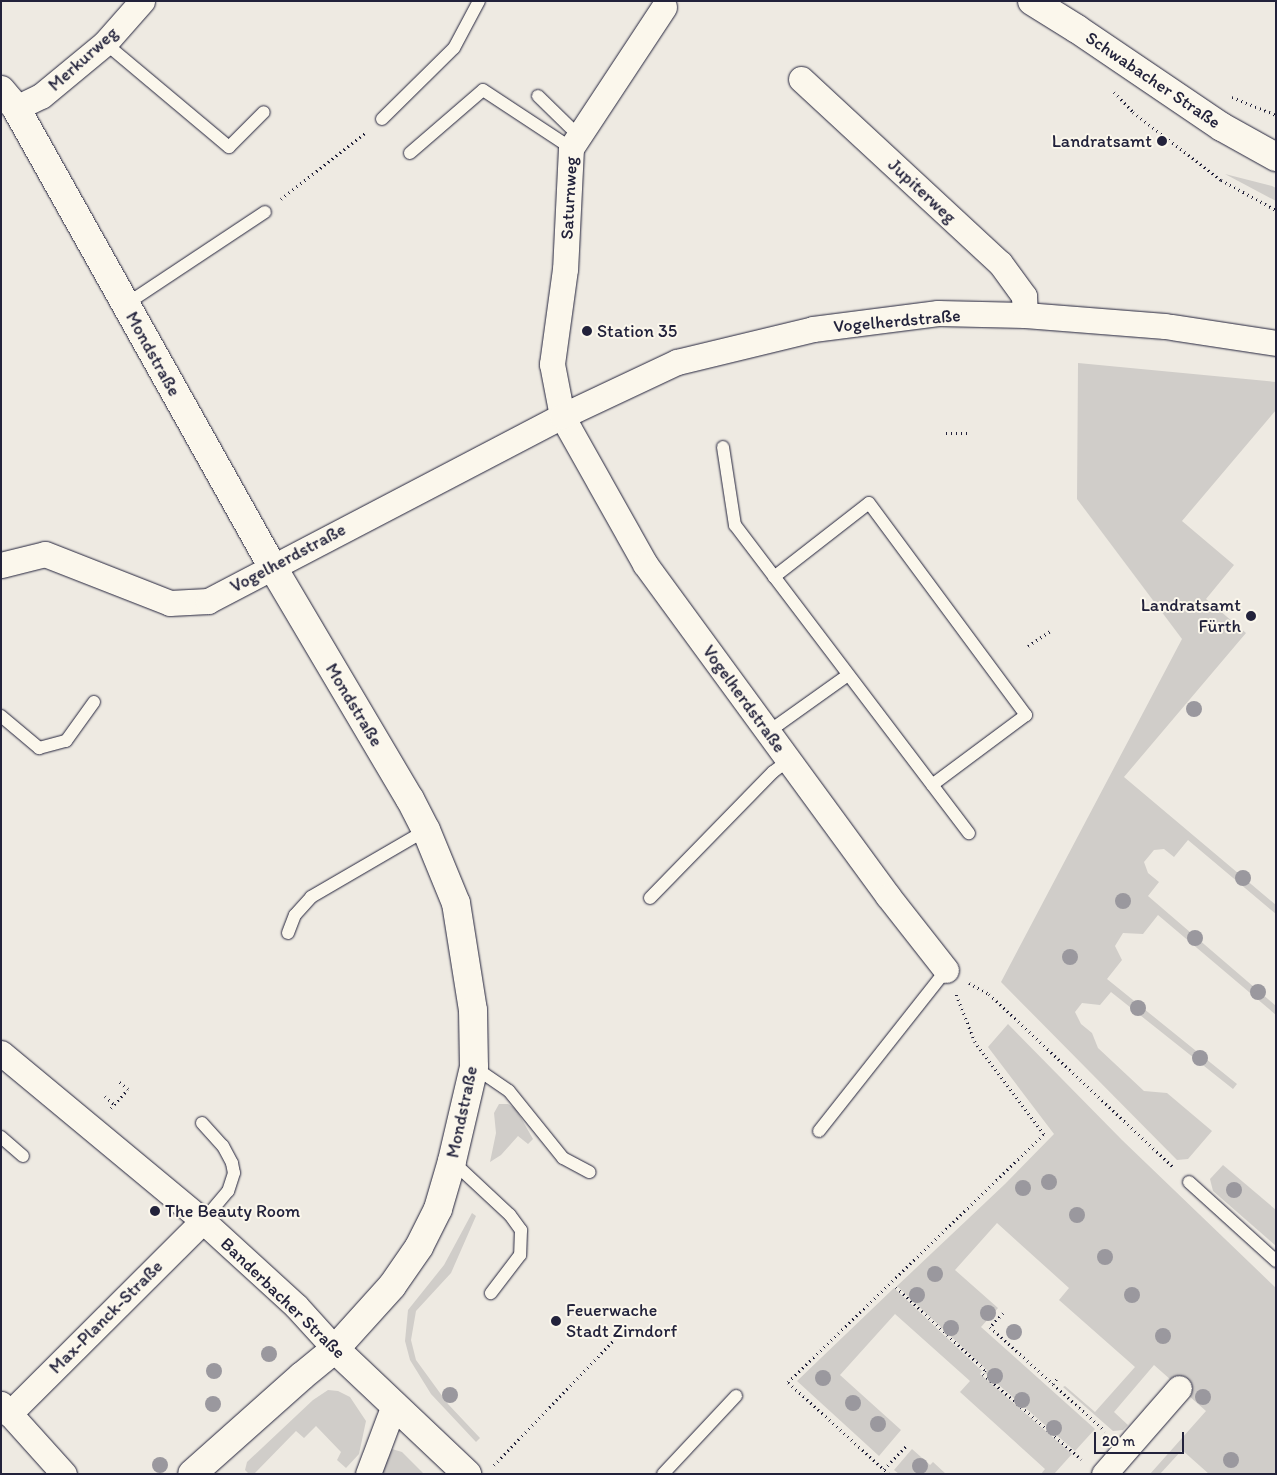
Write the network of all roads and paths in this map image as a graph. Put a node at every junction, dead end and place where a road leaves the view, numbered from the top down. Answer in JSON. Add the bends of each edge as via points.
{"nodes":[{"id":1,"x":142,"y":1,"type":"edge"},
{"id":2,"x":479,"y":1,"type":"edge"},
{"id":3,"x":1032,"y":1,"type":"edge"},
{"id":4,"x":664,"y":7,"type":"dead end"},
{"id":5,"x":105,"y":43,"type":"junction"},
{"id":6,"x":801,"y":79,"type":"dead end"},
{"id":7,"x":1108,"y":86,"type":"dead end"},
{"id":8,"x":538,"y":96,"type":"dead end"},
{"id":9,"x":9,"y":99,"type":"edge"},
{"id":10,"x":264,"y":112,"type":"dead end"},
{"id":11,"x":382,"y":119,"type":"joint"},
{"id":12,"x":1165,"y":137,"type":"junction"},
{"id":13,"x":1162,"y":141,"type":"dead end"},
{"id":14,"x":575,"y":142,"type":"junction"},
{"id":15,"x":410,"y":153,"type":"dead end"},
{"id":16,"x":1276,"y":157,"type":"edge"},
{"id":17,"x":1276,"y":210,"type":"edge"},
{"id":18,"x":265,"y":212,"type":"joint"},
{"id":19,"x":125,"y":305,"type":"junction"},
{"id":20,"x":1025,"y":315,"type":"junction"},
{"id":21,"x":1276,"y":343,"type":"edge"},
{"id":22,"x":562,"y":416,"type":"junction"},
{"id":23,"x":967,"y":432,"type":"dead end"},
{"id":24,"x":946,"y":433,"type":"dead end"},
{"id":25,"x":723,"y":447,"type":"dead end"},
{"id":26,"x":1,"y":565,"type":"edge"},
{"id":27,"x":272,"y":566,"type":"junction"},
{"id":28,"x":774,"y":577,"type":"junction"},
{"id":29,"x":1052,"y":630,"type":"dead end"},
{"id":30,"x":1028,"y":646,"type":"dead end"},
{"id":31,"x":848,"y":675,"type":"junction"},
{"id":32,"x":94,"y":702,"type":"dead end"},
{"id":33,"x":1,"y":716,"type":"edge"},
{"id":34,"x":768,"y":732,"type":"junction"},
{"id":35,"x":789,"y":760,"type":"junction"},
{"id":36,"x":932,"y":785,"type":"junction"},
{"id":37,"x":426,"y":830,"type":"junction"},
{"id":38,"x":969,"y":833,"type":"dead end"},
{"id":39,"x":650,"y":898,"type":"dead end"},
{"id":40,"x":288,"y":933,"type":"dead end"},
{"id":41,"x":946,"y":970,"type":"junction"},
{"id":42,"x":5,"y":1062,"type":"edge"},
{"id":43,"x":474,"y":1067,"type":"junction"},
{"id":44,"x":118,"y":1081,"type":"dead end"},
{"id":45,"x":105,"y":1096,"type":"dead end"},
{"id":46,"x":114,"y":1104,"type":"junction"},
{"id":47,"x":105,"y":1114,"type":"dead end"},
{"id":48,"x":202,"y":1123,"type":"dead end"},
{"id":49,"x":819,"y":1132,"type":"dead end"},
{"id":50,"x":1,"y":1137,"type":"edge"},
{"id":51,"x":23,"y":1156,"type":"dead end"},
{"id":52,"x":452,"y":1161,"type":"junction"},
{"id":53,"x":589,"y":1172,"type":"dead end"},
{"id":54,"x":1189,"y":1182,"type":"joint"},
{"id":55,"x":203,"y":1220,"type":"junction"},
{"id":56,"x":1276,"y":1261,"type":"edge"},
{"id":57,"x":896,"y":1287,"type":"dead end"},
{"id":58,"x":491,"y":1293,"type":"dead end"},
{"id":59,"x":1003,"y":1313,"type":"dead end"},
{"id":60,"x":613,"y":1341,"type":"dead end"},
{"id":61,"x":335,"y":1350,"type":"junction"},
{"id":62,"x":1057,"y":1378,"type":"dead end"},
{"id":63,"x":1053,"y":1384,"type":"junction"},
{"id":64,"x":1179,"y":1388,"type":"dead end"},
{"id":65,"x":736,"y":1396,"type":"dead end"},
{"id":66,"x":394,"y":1405,"type":"junction"},
{"id":67,"x":5,"y":1409,"type":"edge"},
{"id":68,"x":906,"y":1445,"type":"dead end"},
{"id":69,"x":1126,"y":1449,"type":"junction"},
{"id":70,"x":494,"y":1466,"type":"dead end"},
{"id":71,"x":1094,"y":1468,"type":"edge"},
{"id":72,"x":884,"y":1469,"type":"junction"},
{"id":73,"x":64,"y":1474,"type":"edge"},
{"id":74,"x":192,"y":1474,"type":"edge"},
{"id":75,"x":368,"y":1474,"type":"edge"},
{"id":76,"x":466,"y":1474,"type":"edge"},
{"id":77,"x":662,"y":1474,"type":"edge"},
{"id":78,"x":889,"y":1474,"type":"edge"}],
"edges":[{"from":1,"to":5,"type":"street","name":"Merkurweg"},
{"from":2,"to":11,"type":"lane","via":[[454,48]]},
{"from":3,"to":16,"type":"street","name":"Schwabacher Straße","via":[[1222,127]]},
{"from":4,"to":14,"type":"street","name":"Saturnweg"},
{"from":5,"to":9,"type":"street","name":"Merkurweg","via":[[40,96]]},
{"from":5,"to":10,"type":"lane","via":[[229,147]]},
{"from":6,"to":20,"type":"street","name":"Jupiterweg","via":[[1000,263],[1024,296]]},
{"from":7,"to":12,"type":"path","via":[[1133,112]]},
{"from":8,"to":14,"type":"lane"},
{"from":9,"to":19,"type":"street","name":"Mondstraße"},
{"from":11,"to":18,"type":"path"},
{"from":12,"to":13,"type":"path"},
{"from":12,"to":17,"type":"path","via":[[1221,180]]},
{"from":14,"to":15,"type":"lane","via":[[483,90]]},
{"from":14,"to":22,"type":"street","name":"Saturnweg","via":[[565,269],[552,364]]},
{"from":18,"to":19,"type":"lane"},
{"from":19,"to":27,"type":"street","name":"Mondstraße"},
{"from":20,"to":21,"type":"street","name":"Vogelherdstraße","via":[[1165,326]]},
{"from":20,"to":22,"type":"street","name":"Vogelherdstraße","via":[[938,313],[813,329],[677,362]]},
{"from":22,"to":27,"type":"street","name":"Vogelherdstraße"},
{"from":22,"to":34,"type":"street","name":"Vogelherdstraße","via":[[645,564]]},
{"from":23,"to":24,"type":"path"},
{"from":25,"to":28,"type":"lane","via":[[735,525]]},
{"from":26,"to":27,"type":"street","name":"Vogelherdstraße","via":[[45,554],[170,603],[208,601]]},
{"from":27,"to":37,"type":"street","name":"Mondstraße"},
{"from":28,"to":31,"type":"lane"},
{"from":28,"to":36,"type":"lane","via":[[869,504],[1026,715]]},
{"from":29,"to":30,"type":"path"},
{"from":31,"to":34,"type":"lane"},
{"from":31,"to":36,"type":"lane"},
{"from":32,"to":33,"type":"lane","via":[[66,741],[39,748]]},
{"from":34,"to":35,"type":"street","name":"Vogelherdstraße"},
{"from":35,"to":39,"type":"lane","via":[[773,772]]},
{"from":35,"to":41,"type":"street","name":"Vogelherdstraße"},
{"from":36,"to":38,"type":"lane"},
{"from":37,"to":40,"type":"lane","via":[[311,898],[295,915]]},
{"from":37,"to":43,"type":"street","name":"Mondstraße","via":[[456,903],[473,1010]]},
{"from":41,"to":49,"type":"lane"},
{"from":41,"to":54,"type":"path","via":[[989,994]]},
{"from":41,"to":72,"type":"path","via":[[975,1042],[1044,1134],[788,1382]]},
{"from":42,"to":55,"type":"street","name":"Banderbacher Straße"},
{"from":43,"to":52,"type":"street","name":"Mondstraße"},
{"from":43,"to":53,"type":"lane","via":[[509,1090],[563,1158]]},
{"from":44,"to":46,"type":"path","via":[[128,1089]]},
{"from":45,"to":46,"type":"path"},
{"from":46,"to":47,"type":"path"},
{"from":48,"to":55,"type":"lane","via":[[223,1146],[234,1173],[228,1191]]},
{"from":50,"to":51,"type":"lane"},
{"from":52,"to":58,"type":"lane","via":[[510,1215],[521,1230],[520,1255]]},
{"from":52,"to":61,"type":"street","name":"Mondstraße","via":[[438,1209],[419,1247],[392,1286]]},
{"from":54,"to":56,"type":"lane"},
{"from":55,"to":61,"type":"street","name":"Banderbacher Straße","via":[[296,1306]]},
{"from":55,"to":67,"type":"street","name":"Max-Planck-Straße"},
{"from":57,"to":71,"type":"path","via":[[985,1370],[982,1374]]},
{"from":59,"to":63,"type":"path","via":[[990,1327]]},
{"from":60,"to":70,"type":"path"},
{"from":61,"to":66,"type":"street","name":"Banderbacher Straße"},
{"from":61,"to":74,"type":"street","name":"Mondstraße"},
{"from":62,"to":63,"type":"path"},
{"from":63,"to":69,"type":"path"},
{"from":64,"to":69,"type":"street"},
{"from":65,"to":77,"type":"lane"},
{"from":66,"to":75,"type":"street"},
{"from":66,"to":76,"type":"street","name":"Banderbacher Straße"},
{"from":67,"to":73,"type":"street","name":"Max-Planck-Straße"},
{"from":68,"to":72,"type":"path"},
{"from":69,"to":71,"type":"street"},
{"from":72,"to":78,"type":"path"}]}
